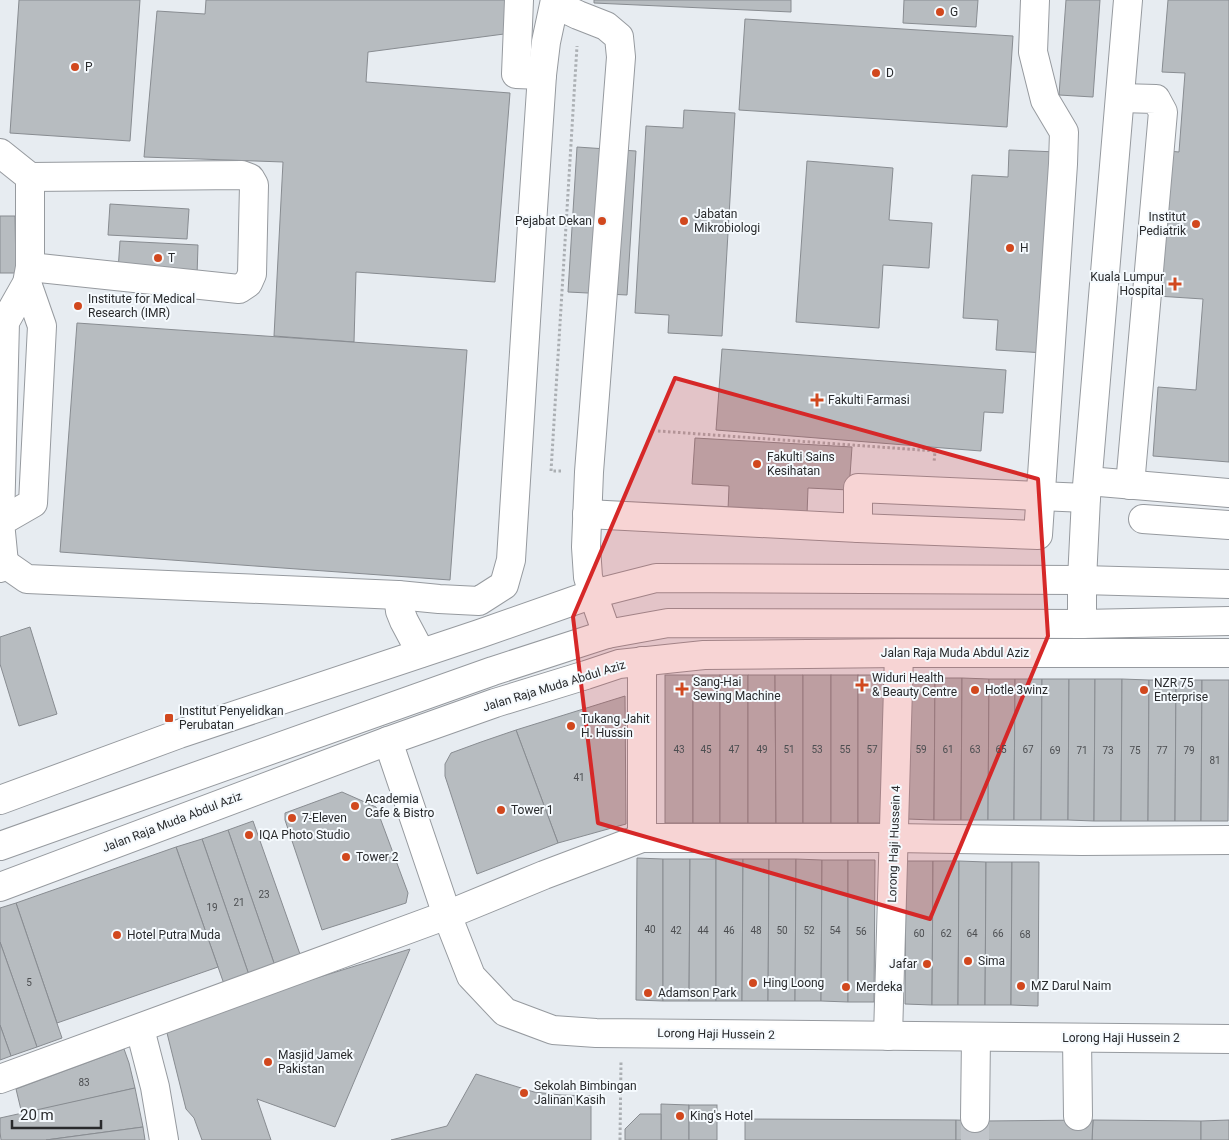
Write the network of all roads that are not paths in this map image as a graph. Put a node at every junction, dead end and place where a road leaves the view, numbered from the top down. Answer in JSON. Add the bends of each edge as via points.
{"nodes":[{"id":1,"x":519,"y":0,"type":"edge"},
{"id":2,"x":1035,"y":0,"type":"edge"},
{"id":3,"x":1128,"y":0,"type":"edge"},
{"id":4,"x":555,"y":2,"type":"edge"},
{"id":5,"x":542,"y":75,"type":"junction"},
{"id":6,"x":1120,"y":98,"type":"junction"},
{"id":7,"x":0,"y":153,"type":"edge"},
{"id":8,"x":30,"y":177,"type":"junction"},
{"id":9,"x":28,"y":275,"type":"junction"},
{"id":10,"x":1130,"y":484,"type":"junction"},
{"id":11,"x":1087,"y":490,"type":"junction"},
{"id":12,"x":1229,"y":493,"type":"edge"},
{"id":13,"x":1040,"y":496,"type":"junction"},
{"id":14,"x":587,"y":514,"type":"junction"},
{"id":15,"x":1144,"y":520,"type":"dead end"},
{"id":16,"x":0,"y":522,"type":"edge"},
{"id":17,"x":1229,"y":525,"type":"edge"},
{"id":18,"x":858,"y":528,"type":"junction"},
{"id":19,"x":2,"y":566,"type":"edge"},
{"id":20,"x":1082,"y":580,"type":"junction"},
{"id":21,"x":1229,"y":584,"type":"edge"},
{"id":22,"x":592,"y":594,"type":"junction"},
{"id":23,"x":398,"y":595,"type":"junction"},
{"id":24,"x":1229,"y":621,"type":"edge"},
{"id":25,"x":1082,"y":624,"type":"junction"},
{"id":26,"x":607,"y":634,"type":"junction"},
{"id":27,"x":421,"y":653,"type":"junction"},
{"id":28,"x":900,"y":653,"type":"junction"},
{"id":29,"x":1229,"y":653,"type":"edge"},
{"id":30,"x":642,"y":661,"type":"junction"},
{"id":31,"x":388,"y":741,"type":"junction"},
{"id":32,"x":0,"y":800,"type":"edge"},
{"id":33,"x":642,"y":838,"type":"junction"},
{"id":34,"x":894,"y":838,"type":"junction"},
{"id":35,"x":1229,"y":840,"type":"edge"},
{"id":36,"x":0,"y":846,"type":"edge"},
{"id":37,"x":0,"y":887,"type":"edge"},
{"id":38,"x":446,"y":915,"type":"junction"},
{"id":39,"x":140,"y":1029,"type":"junction"},
{"id":40,"x":888,"y":1036,"type":"junction"},
{"id":41,"x":976,"y":1037,"type":"junction"},
{"id":42,"x":1077,"y":1038,"type":"junction"},
{"id":43,"x":1229,"y":1039,"type":"edge"},
{"id":44,"x":0,"y":1079,"type":"edge"},
{"id":45,"x":1078,"y":1116,"type":"dead end"},
{"id":46,"x":975,"y":1118,"type":"tunnel mouth"},
{"id":47,"x":164,"y":1140,"type":"edge"}],
"edges":[{"from":1,"to":5,"type":"main road","via":[[516,74]]},
{"from":2,"to":13,"type":"main road","via":[[1033,52],[1046,100],[1064,132]]},
{"from":3,"to":6,"type":"main road"},
{"from":4,"to":5,"type":"main road"},
{"from":4,"to":14,"type":"main road","via":[[606,26],[619,37],[621,56]]},
{"from":5,"to":23,"type":"main road","via":[[511,560],[504,586],[479,601]]},
{"from":6,"to":10,"type":"main road","via":[[1156,99],[1163,112]]},
{"from":6,"to":11,"type":"main road"},
{"from":7,"to":8,"type":"main road"},
{"from":8,"to":9,"type":"main road"},
{"from":8,"to":9,"type":"main road","via":[[242,175],[250,178],[254,185],[252,274],[248,283],[239,288]]},
{"from":9,"to":16,"type":"main road","via":[[6,322]]},
{"from":9,"to":16,"type":"main road","via":[[42,326],[33,503]]},
{"from":10,"to":11,"type":"main road"},
{"from":10,"to":12,"type":"main road"},
{"from":11,"to":13,"type":"main road"},
{"from":11,"to":20,"type":"main road"},
{"from":13,"to":18,"type":"main road","via":[[1038,535]]},
{"from":13,"to":18,"type":"main road","via":[[858,488]]},
{"from":14,"to":18,"type":"main road"},
{"from":14,"to":22,"type":"main road","via":[[586,547]]},
{"from":15,"to":17,"type":"main road"},
{"from":16,"to":19,"type":"main road"},
{"from":19,"to":23,"type":"main road","via":[[27,579]]},
{"from":20,"to":21,"type":"main road"},
{"from":20,"to":22,"type":"main road","via":[[656,578]]},
{"from":20,"to":25,"type":"main road"},
{"from":22,"to":26,"type":"main road"},
{"from":22,"to":27,"type":"main road"},
{"from":23,"to":27,"type":"main road","via":[[400,611]]},
{"from":24,"to":25,"type":"main road"},
{"from":25,"to":26,"type":"main road","via":[[668,623]]},
{"from":26,"to":36,"type":"main road","via":[[492,671]]},
{"from":27,"to":32,"type":"main road","via":[[179,734]]},
{"from":28,"to":29,"type":"main road","name":"Jalan Raja Muda Abdul Aziz"},
{"from":28,"to":30,"type":"main road","name":"Jalan Raja Muda Abdul Aziz","via":[[704,655]]},
{"from":28,"to":34,"type":"main road","name":"Lorong Haji Hussein 4"},
{"from":30,"to":31,"type":"main road","name":"Jalan Raja Muda Abdul Aziz","via":[[619,664],[495,703]]},
{"from":30,"to":33,"type":"main road"},
{"from":31,"to":37,"type":"main road","name":"Jalan Raja Muda Abdul Aziz"},
{"from":31,"to":38,"type":"main road","name":"Lorong Haji Hussein 2"},
{"from":33,"to":34,"type":"main road"},
{"from":33,"to":38,"type":"main road"},
{"from":34,"to":35,"type":"main road"},
{"from":34,"to":40,"type":"main road","name":"Lorong Haji Hussein 4"},
{"from":38,"to":39,"type":"main road"},
{"from":38,"to":40,"type":"main road","name":"Lorong Haji Hussein 2","via":[[471,976],[505,1012],[553,1030]]},
{"from":39,"to":44,"type":"main road"},
{"from":39,"to":47,"type":"main road"},
{"from":40,"to":41,"type":"main road","name":"Lorong Haji Hussein 2"},
{"from":41,"to":42,"type":"main road","name":"Lorong Haji Hussein 2"},
{"from":41,"to":46,"type":"main road"},
{"from":42,"to":43,"type":"main road","name":"Lorong Haji Hussein 2"},
{"from":42,"to":45,"type":"main road"}]}
